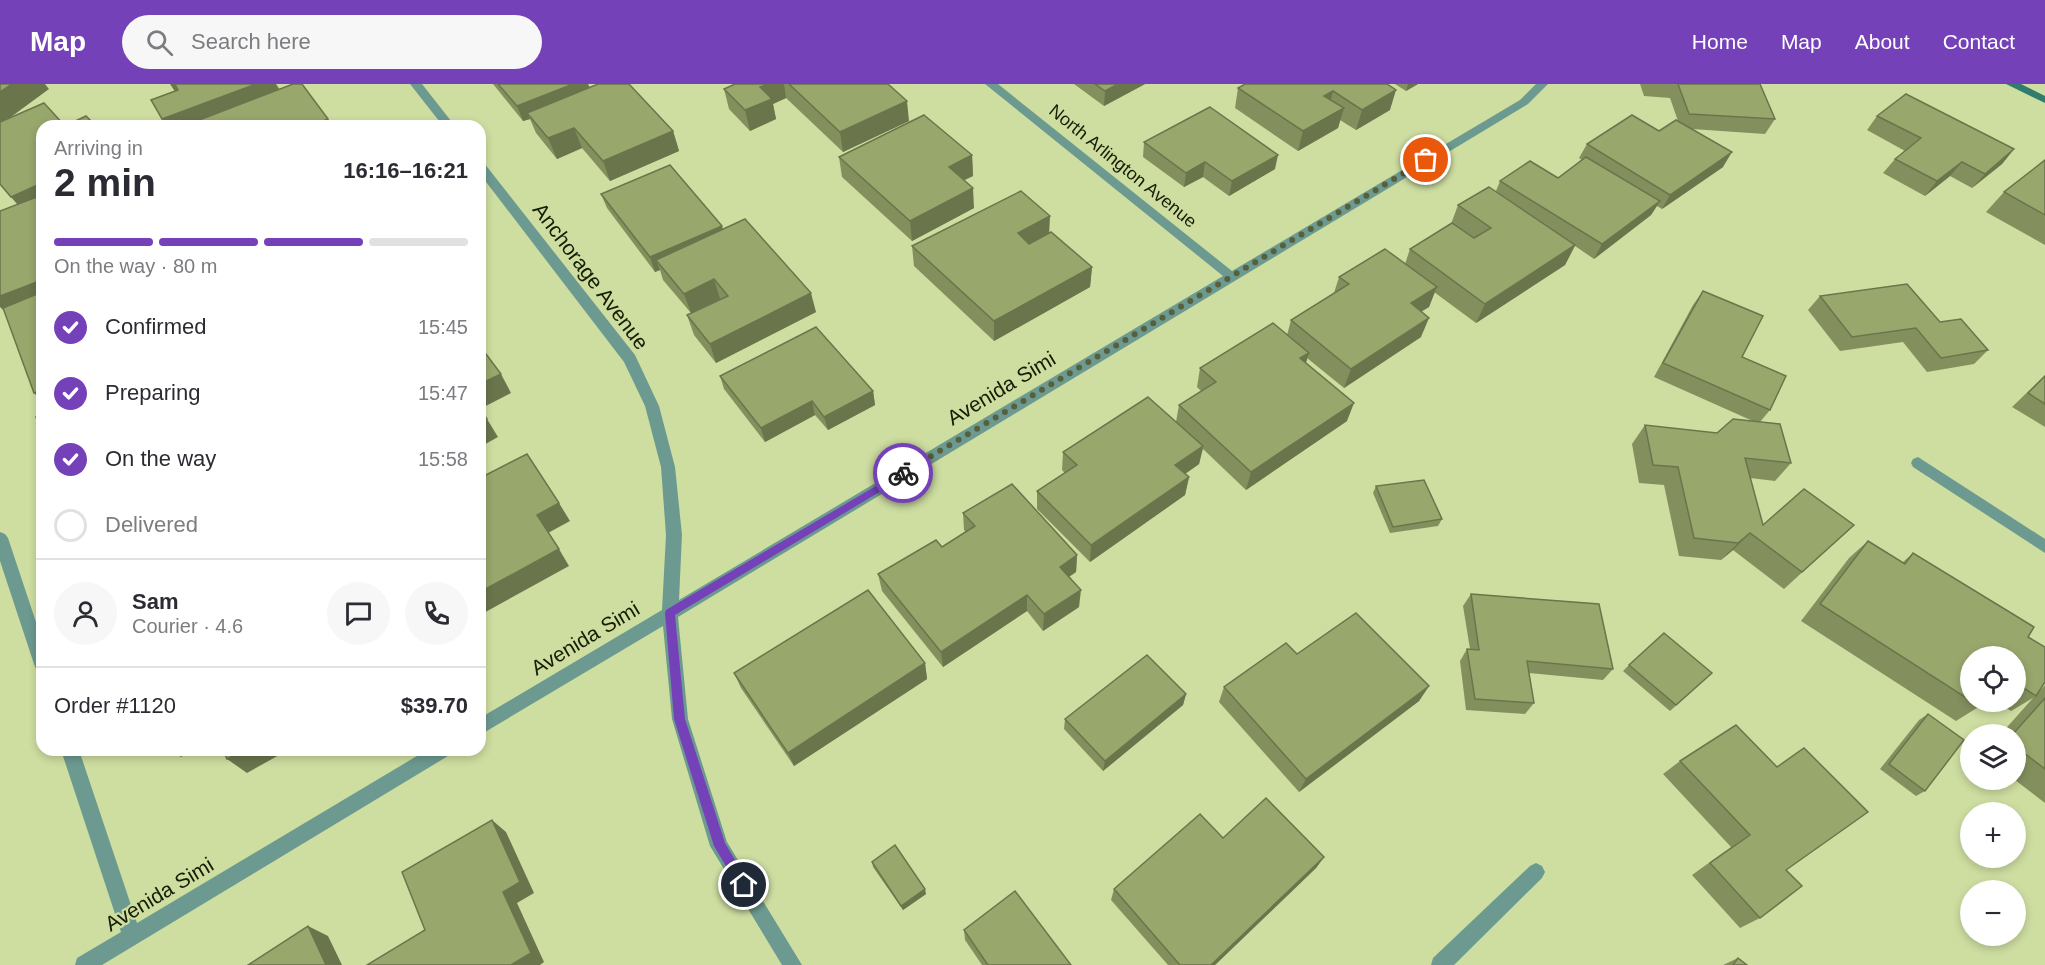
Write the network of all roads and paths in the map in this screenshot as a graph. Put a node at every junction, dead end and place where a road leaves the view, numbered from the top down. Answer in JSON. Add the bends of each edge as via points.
{"nodes":[{"id":1,"x":416,"y":84,"type":"edge"},
{"id":2,"x":991,"y":84,"type":"edge"},
{"id":3,"x":1542,"y":84,"type":"edge"},
{"id":4,"x":2012,"y":84,"type":"edge"},
{"id":5,"x":2045,"y":100,"type":"edge"},
{"id":6,"x":444,"y":120,"type":"edge"},
{"id":7,"x":486,"y":174,"type":"edge"},
{"id":8,"x":1232,"y":277,"type":"junction"},
{"id":9,"x":1918,"y":463,"type":"dead end"},
{"id":10,"x":0,"y":538,"type":"edge"},
{"id":11,"x":2045,"y":548,"type":"edge"},
{"id":12,"x":670,"y":613,"type":"junction"},
{"id":13,"x":36,"y":646,"type":"edge"},
{"id":14,"x":486,"y":723,"type":"edge"},
{"id":15,"x":72,"y":756,"type":"edge"},
{"id":16,"x":432,"y":756,"type":"edge"},
{"id":17,"x":1536,"y":872,"type":"dead end"},
{"id":18,"x":132,"y":936,"type":"junction"},
{"id":19,"x":84,"y":965,"type":"edge"},
{"id":20,"x":793,"y":965,"type":"edge"},
{"id":21,"x":1440,"y":965,"type":"edge"}],
"edges":[{"from":1,"to":6,"type":"street"},
{"from":2,"to":8,"type":"street","name":"North Arlington Avenue"},
{"from":3,"to":8,"type":"street","name":"Avenida Simi","via":[[1524,102]]},
{"from":4,"to":5,"type":"street"},
{"from":7,"to":12,"type":"street","name":"Anchorage Avenue","via":[[630,359],[652,406],[668,466],[674,535]]},
{"from":8,"to":12,"type":"street","name":"Avenida Simi"},
{"from":9,"to":11,"type":"street"},
{"from":10,"to":13,"type":"street"},
{"from":12,"to":14,"type":"street","name":"Avenida Simi"},
{"from":12,"to":20,"type":"street","name":"Anchorage Avenue","via":[[680,719],[720,846]]},
{"from":15,"to":18,"type":"street"},
{"from":16,"to":18,"type":"street","name":"Avenida Simi"},
{"from":17,"to":21,"type":"street"},
{"from":18,"to":19,"type":"street","name":"Avenida Simi"}]}
